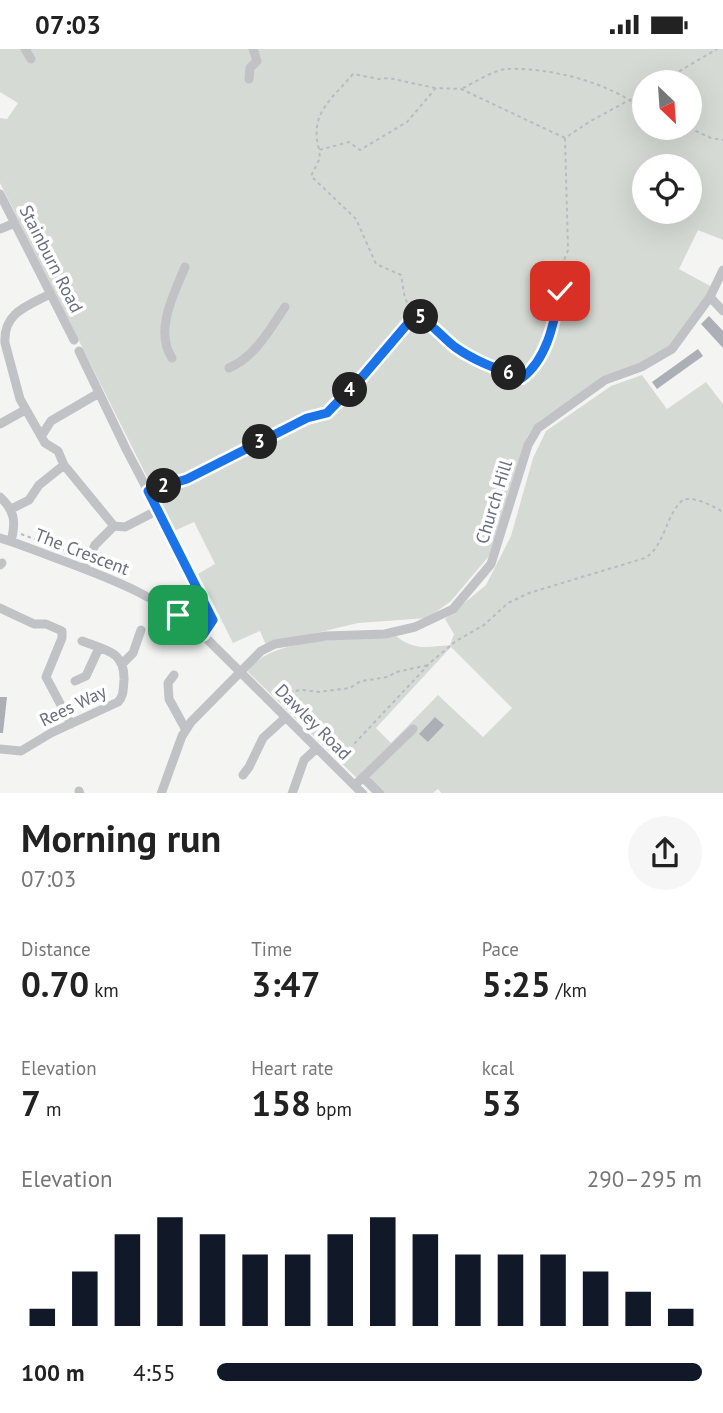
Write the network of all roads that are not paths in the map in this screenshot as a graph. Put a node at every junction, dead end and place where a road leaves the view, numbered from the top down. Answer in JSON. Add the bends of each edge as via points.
{"nodes":[{"id":1,"x":24,"y":49,"type":"edge"},
{"id":2,"x":253,"y":49,"type":"edge"},
{"id":3,"x":31,"y":59,"type":"dead end"},
{"id":4,"x":248,"y":79,"type":"dead end"},
{"id":5,"x":0,"y":194,"type":"edge"},
{"id":6,"x":15,"y":223,"type":"junction"},
{"id":7,"x":0,"y":229,"type":"edge"},
{"id":8,"x":185,"y":267,"type":"dead end"},
{"id":9,"x":723,"y":270,"type":"edge"},
{"id":10,"x":50,"y":294,"type":"junction"},
{"id":11,"x":710,"y":297,"type":"junction"},
{"id":12,"x":285,"y":307,"type":"dead end"},
{"id":13,"x":723,"y":311,"type":"edge"},
{"id":14,"x":5,"y":317,"type":"edge"},
{"id":15,"x":74,"y":340,"type":"dead end"},
{"id":16,"x":79,"y":351,"type":"dead end"},
{"id":17,"x":172,"y":358,"type":"dead end"},
{"id":18,"x":5,"y":366,"type":"edge"},
{"id":19,"x":229,"y":368,"type":"dead end"},
{"id":20,"x":99,"y":393,"type":"junction"},
{"id":21,"x":25,"y":410,"type":"junction"},
{"id":22,"x":1,"y":420,"type":"edge"},
{"id":23,"x":41,"y":435,"type":"junction"},
{"id":24,"x":64,"y":465,"type":"junction"},
{"id":25,"x":0,"y":497,"type":"edge"},
{"id":26,"x":11,"y":509,"type":"junction"},
{"id":27,"x":158,"y":510,"type":"junction"},
{"id":28,"x":114,"y":526,"type":"junction"},
{"id":29,"x":12,"y":536,"type":"junction"},
{"id":30,"x":0,"y":538,"type":"edge"},
{"id":31,"x":86,"y":564,"type":"junction"},
{"id":32,"x":0,"y":608,"type":"edge"},
{"id":33,"x":141,"y":630,"type":"dead end"},
{"id":34,"x":203,"y":635,"type":"junction"},
{"id":35,"x":82,"y":641,"type":"dead end"},
{"id":36,"x":99,"y":648,"type":"junction"},
{"id":37,"x":123,"y":663,"type":"junction"},
{"id":38,"x":240,"y":672,"type":"junction"},
{"id":39,"x":174,"y":675,"type":"dead end"},
{"id":40,"x":75,"y":681,"type":"dead end"},
{"id":41,"x":286,"y":717,"type":"junction"},
{"id":42,"x":71,"y":724,"type":"junction"},
{"id":43,"x":413,"y":729,"type":"dead end"},
{"id":44,"x":186,"y":730,"type":"junction"},
{"id":45,"x":317,"y":748,"type":"junction"},
{"id":46,"x":0,"y":749,"type":"edge"},
{"id":47,"x":246,"y":771,"type":"dead end"},
{"id":48,"x":363,"y":777,"type":"junction"},
{"id":49,"x":355,"y":785,"type":"junction"},
{"id":50,"x":161,"y":793,"type":"edge"},
{"id":51,"x":292,"y":793,"type":"edge"},
{"id":52,"x":363,"y":793,"type":"edge"},
{"id":53,"x":380,"y":793,"type":"edge"}],
"edges":[{"from":1,"to":3,"type":"street"},
{"from":2,"to":4,"type":"street","via":[[257,61]]},
{"from":5,"to":6,"type":"street","name":"Stainburn Road"},
{"from":6,"to":7,"type":"street"},
{"from":6,"to":10,"type":"street","name":"Stainburn Road"},
{"from":8,"to":17,"type":"street","via":[[166,328],[165,344]]},
{"from":9,"to":11,"type":"street","name":"Church Hill"},
{"from":10,"to":14,"type":"street"},
{"from":10,"to":15,"type":"street","name":"Stainburn Road"},
{"from":11,"to":13,"type":"street"},
{"from":11,"to":38,"type":"street","name":"Church Hill","via":[[672,349],[605,380],[538,428],[528,445],[491,563],[453,609],[415,627],[385,634],[275,644]]},
{"from":12,"to":19,"type":"street","via":[[253,351]]},
{"from":14,"to":18,"type":"street"},
{"from":16,"to":20,"type":"street"},
{"from":18,"to":21,"type":"street"},
{"from":20,"to":23,"type":"street","via":[[51,421]]},
{"from":20,"to":27,"type":"street"},
{"from":21,"to":22,"type":"street"},
{"from":21,"to":23,"type":"street"},
{"from":23,"to":24,"type":"street","via":[[49,447],[58,450]]},
{"from":24,"to":26,"type":"street","via":[[39,485],[29,500]]},
{"from":24,"to":28,"type":"street"},
{"from":25,"to":26,"type":"street"},
{"from":26,"to":29,"type":"street","via":[[15,519]]},
{"from":27,"to":28,"type":"street","via":[[125,527]]},
{"from":27,"to":34,"type":"street","via":[[212,613],[213,620]]},
{"from":28,"to":31,"type":"street","via":[[95,545]]},
{"from":29,"to":30,"type":"street","name":"The Crescent"},
{"from":29,"to":31,"type":"street","name":"The Crescent"},
{"from":31,"to":34,"type":"street","name":"The Crescent","via":[[152,598]]},
{"from":32,"to":42,"type":"street","via":[[60,630],[62,638],[46,677]]},
{"from":33,"to":37,"type":"street","via":[[133,653]]},
{"from":34,"to":38,"type":"street","name":"Dawley Road"},
{"from":35,"to":36,"type":"street"},
{"from":36,"to":37,"type":"street"},
{"from":36,"to":40,"type":"street","via":[[86,676]]},
{"from":37,"to":42,"type":"street","name":"Rees Way","via":[[122,698]]},
{"from":38,"to":41,"type":"street","name":"Dawley Road"},
{"from":38,"to":44,"type":"street","name":"Church Hill"},
{"from":39,"to":44,"type":"street","via":[[168,683],[169,699]]},
{"from":41,"to":45,"type":"street","name":"Dawley Road"},
{"from":41,"to":47,"type":"street","via":[[263,738]]},
{"from":42,"to":46,"type":"street","name":"Rees Way","via":[[21,751]]},
{"from":43,"to":48,"type":"street"},
{"from":44,"to":50,"type":"street","name":"Church Hill"},
{"from":45,"to":49,"type":"street","name":"Dawley Road"},
{"from":45,"to":51,"type":"street","via":[[304,760]]},
{"from":48,"to":49,"type":"street"},
{"from":48,"to":53,"type":"street"},
{"from":49,"to":52,"type":"street","name":"Dawley Road"}]}
